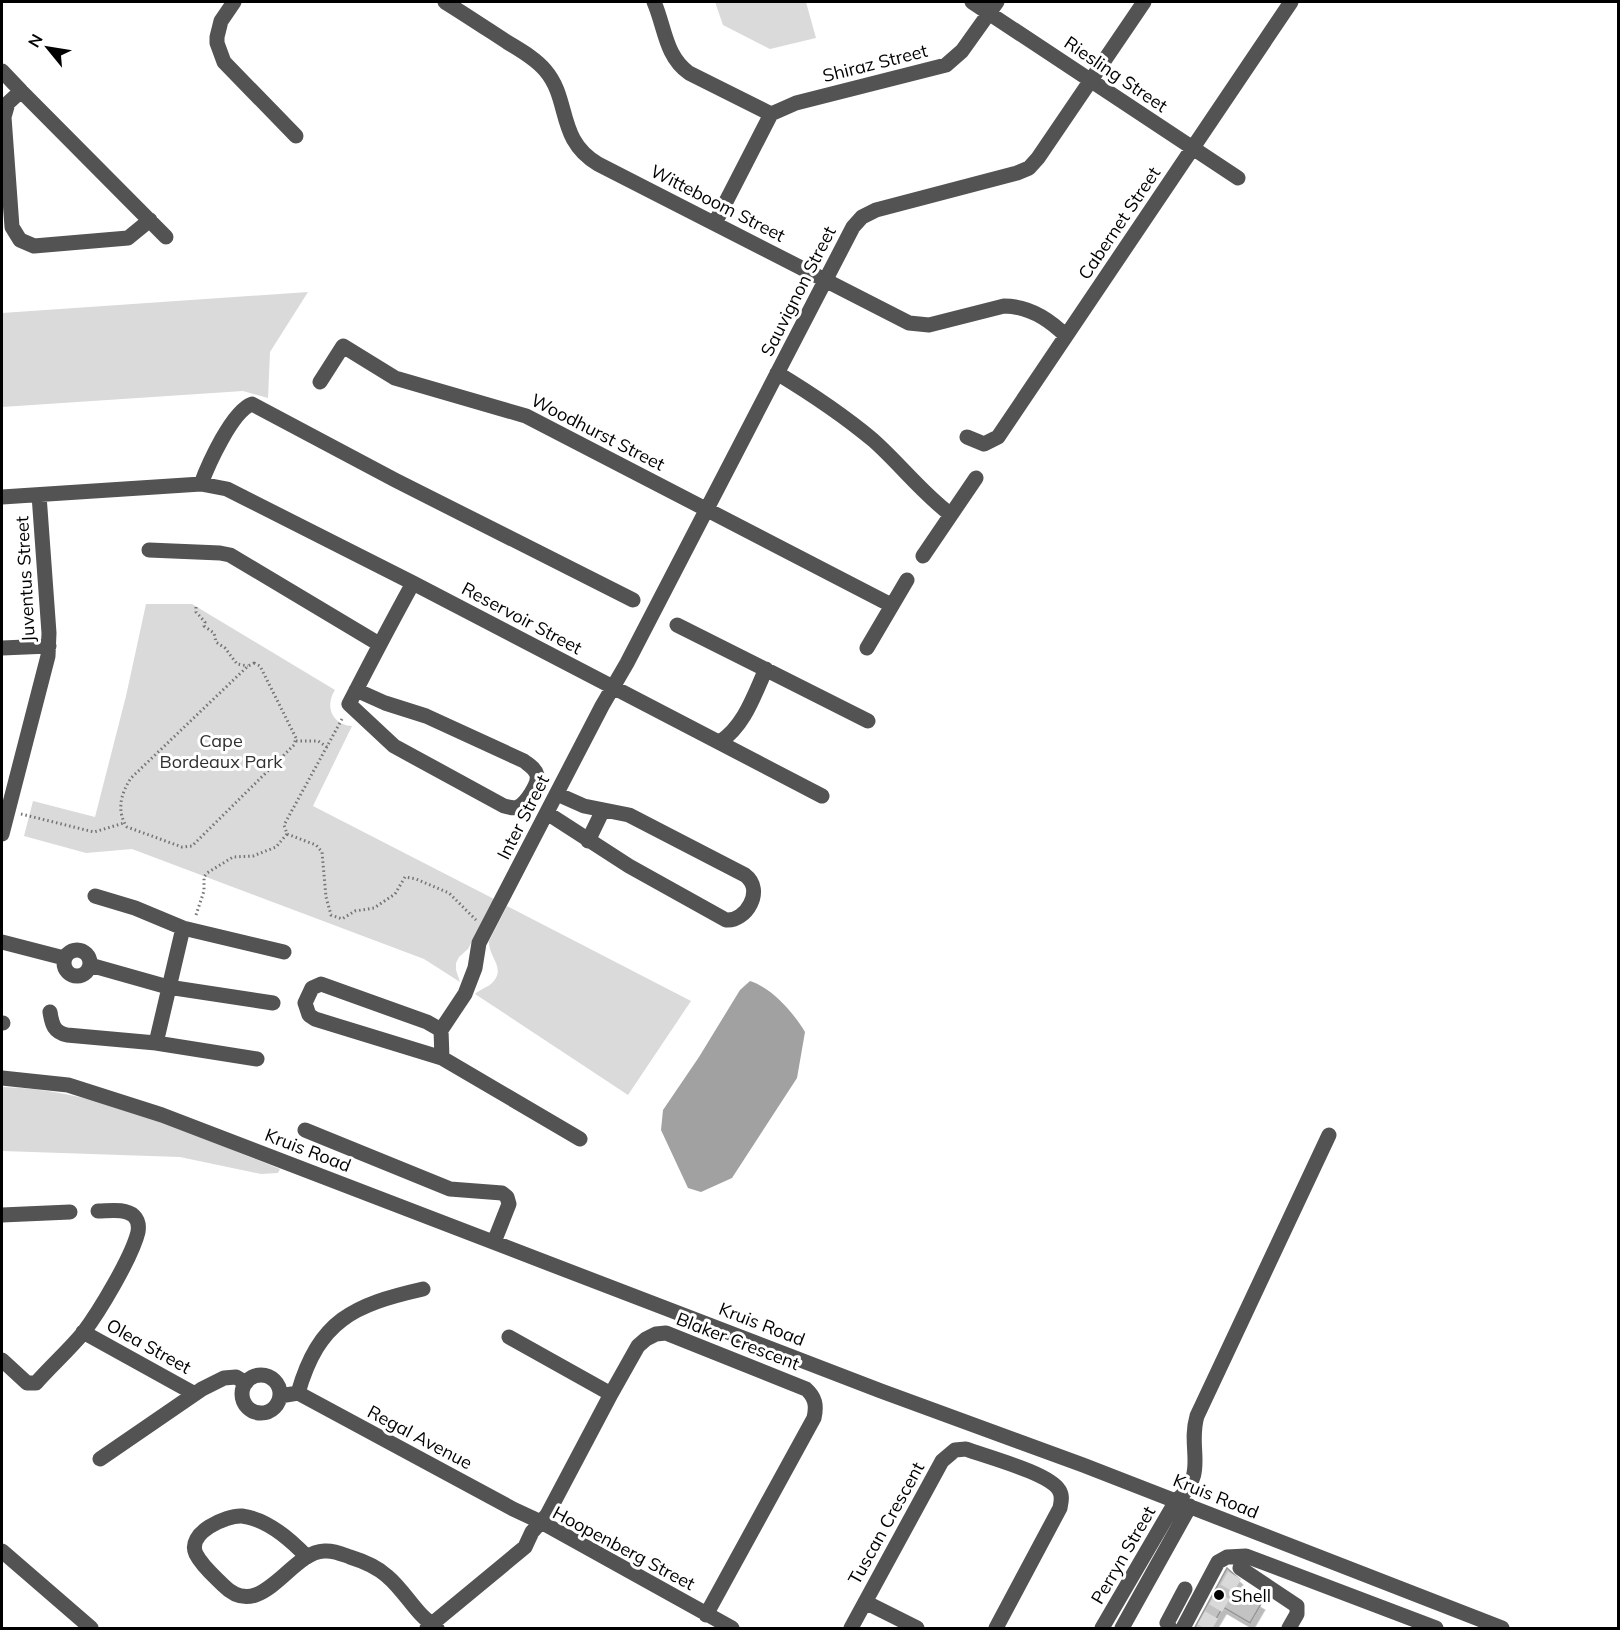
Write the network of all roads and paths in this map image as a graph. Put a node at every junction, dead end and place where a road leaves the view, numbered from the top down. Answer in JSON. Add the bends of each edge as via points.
{"nodes":[{"id":1,"x":234,"y":2,"type":"edge"},
{"id":2,"x":445,"y":2,"type":"edge"},
{"id":3,"x":654,"y":2,"type":"edge"},
{"id":4,"x":972,"y":2,"type":"edge"},
{"id":5,"x":1144,"y":2,"type":"edge"},
{"id":6,"x":1291,"y":2,"type":"edge"},
{"id":7,"x":993,"y":7,"type":"edge"},
{"id":8,"x":2,"y":71,"type":"edge"},
{"id":9,"x":1092,"y":81,"type":"junction"},
{"id":10,"x":21,"y":91,"type":"junction"},
{"id":11,"x":771,"y":114,"type":"junction"},
{"id":12,"x":296,"y":136,"type":"dead end"},
{"id":13,"x":1192,"y":148,"type":"junction"},
{"id":14,"x":1238,"y":178,"type":"dead end"},
{"id":15,"x":150,"y":220,"type":"junction"},
{"id":16,"x":715,"y":223,"type":"junction"},
{"id":17,"x":166,"y":237,"type":"dead end"},
{"id":18,"x":826,"y":280,"type":"junction"},
{"id":19,"x":1066,"y":336,"type":"junction"},
{"id":20,"x":777,"y":373,"type":"junction"},
{"id":21,"x":320,"y":382,"type":"dead end"},
{"id":22,"x":967,"y":437,"type":"dead end"},
{"id":23,"x":976,"y":478,"type":"dead end"},
{"id":24,"x":201,"y":484,"type":"junction"},
{"id":25,"x":39,"y":495,"type":"junction"},
{"id":26,"x":2,"y":497,"type":"edge"},
{"id":27,"x":706,"y":510,"type":"junction"},
{"id":28,"x":950,"y":514,"type":"junction"},
{"id":29,"x":149,"y":550,"type":"dead end"},
{"id":30,"x":923,"y":556,"type":"dead end"},
{"id":31,"x":907,"y":580,"type":"dead end"},
{"id":32,"x":412,"y":583,"type":"junction"},
{"id":33,"x":633,"y":600,"type":"dead end"},
{"id":34,"x":891,"y":605,"type":"junction"},
{"id":35,"x":196,"y":607,"type":"dead end"},
{"id":36,"x":677,"y":625,"type":"dead end"},
{"id":37,"x":380,"y":644,"type":"junction"},
{"id":38,"x":48,"y":646,"type":"junction"},
{"id":39,"x":2,"y":648,"type":"edge"},
{"id":40,"x":867,"y":648,"type":"dead end"},
{"id":41,"x":248,"y":666,"type":"junction"},
{"id":42,"x":766,"y":669,"type":"junction"},
{"id":43,"x":613,"y":687,"type":"junction"},
{"id":44,"x":352,"y":697,"type":"junction"},
{"id":45,"x":868,"y":721,"type":"dead end"},
{"id":46,"x":339,"y":725,"type":"dead end"},
{"id":47,"x":296,"y":741,"type":"junction"},
{"id":48,"x":720,"y":742,"type":"junction"},
{"id":49,"x":327,"y":747,"type":"junction"},
{"id":50,"x":557,"y":794,"type":"junction"},
{"id":51,"x":822,"y":796,"type":"dead end"},
{"id":52,"x":8,"y":810,"type":"junction"},
{"id":53,"x":603,"y":810,"type":"junction"},
{"id":54,"x":547,"y":813,"type":"junction"},
{"id":55,"x":124,"y":823,"type":"junction"},
{"id":56,"x":2,"y":834,"type":"edge"},
{"id":57,"x":287,"y":834,"type":"junction"},
{"id":58,"x":588,"y":841,"type":"junction"},
{"id":59,"x":95,"y":896,"type":"dead end"},
{"id":60,"x":197,"y":913,"type":"dead end"},
{"id":61,"x":477,"y":921,"type":"dead end"},
{"id":62,"x":183,"y":928,"type":"junction"},
{"id":63,"x":2,"y":942,"type":"edge"},
{"id":64,"x":284,"y":952,"type":"dead end"},
{"id":65,"x":168,"y":987,"type":"junction"},
{"id":66,"x":273,"y":1003,"type":"dead end"},
{"id":67,"x":50,"y":1012,"type":"dead end"},
{"id":68,"x":441,"y":1030,"type":"junction"},
{"id":69,"x":156,"y":1043,"type":"junction"},
{"id":70,"x":442,"y":1058,"type":"junction"},
{"id":71,"x":257,"y":1059,"type":"dead end"},
{"id":72,"x":2,"y":1078,"type":"edge"},
{"id":73,"x":305,"y":1130,"type":"dead end"},
{"id":74,"x":1329,"y":1135,"type":"dead end"},
{"id":75,"x":580,"y":1139,"type":"dead end"},
{"id":76,"x":98,"y":1211,"type":"dead end"},
{"id":77,"x":70,"y":1212,"type":"dead end"},
{"id":78,"x":2,"y":1218,"type":"edge"},
{"id":79,"x":494,"y":1242,"type":"junction"},
{"id":80,"x":423,"y":1289,"type":"dead end"},
{"id":81,"x":83,"y":1332,"type":"junction"},
{"id":82,"x":509,"y":1337,"type":"dead end"},
{"id":83,"x":2,"y":1360,"type":"edge"},
{"id":84,"x":246,"y":1383,"type":"junction"},
{"id":85,"x":195,"y":1394,"type":"junction"},
{"id":86,"x":298,"y":1394,"type":"junction"},
{"id":87,"x":611,"y":1394,"type":"junction"},
{"id":88,"x":280,"y":1396,"type":"junction"},
{"id":89,"x":100,"y":1459,"type":"dead end"},
{"id":90,"x":1185,"y":1499,"type":"junction"},
{"id":91,"x":541,"y":1522,"type":"junction"},
{"id":92,"x":2,"y":1551,"type":"edge"},
{"id":93,"x":307,"y":1557,"type":"junction"},
{"id":94,"x":1241,"y":1566,"type":"junction"},
{"id":95,"x":1185,"y":1589,"type":"dead end"},
{"id":96,"x":865,"y":1602,"type":"junction"},
{"id":97,"x":706,"y":1615,"type":"junction"},
{"id":98,"x":432,"y":1627,"type":"edge"},
{"id":99,"x":91,"y":1629,"type":"edge"},
{"id":100,"x":732,"y":1629,"type":"edge"},
{"id":101,"x":851,"y":1629,"type":"edge"},
{"id":102,"x":917,"y":1629,"type":"edge"},
{"id":103,"x":996,"y":1629,"type":"edge"},
{"id":104,"x":1102,"y":1629,"type":"edge"},
{"id":105,"x":1122,"y":1629,"type":"edge"},
{"id":106,"x":1170,"y":1629,"type":"edge"},
{"id":107,"x":1183,"y":1629,"type":"edge"},
{"id":108,"x":1289,"y":1629,"type":"edge"},
{"id":109,"x":1436,"y":1629,"type":"edge"},
{"id":110,"x":1502,"y":1629,"type":"edge"}],
"edges":[{"from":1,"to":12,"type":"street","via":[[221,21],[217,37],[224,62]]},
{"from":2,"to":16,"type":"street","name":"Witteboom Street","via":[[546,71],[572,139],[582,153]]},
{"from":3,"to":11,"type":"street","via":[[678,66]]},
{"from":4,"to":7,"type":"street","name":"Riesling Street"},
{"from":5,"to":9,"type":"street","name":"Sauvignon Street"},
{"from":6,"to":13,"type":"street","name":"Cabernet Street"},
{"from":7,"to":9,"type":"street","name":"Riesling Street"},
{"from":7,"to":11,"type":"street","name":"Shiraz Street","via":[[958,56],[946,65],[796,103]]},
{"from":8,"to":10,"type":"street"},
{"from":9,"to":13,"type":"street","name":"Riesling Street"},
{"from":9,"to":18,"type":"street","name":"Sauvignon Street","via":[[1029,168],[862,217]]},
{"from":10,"to":15,"type":"street"},
{"from":10,"to":15,"type":"street","via":[[8,103],[4,117],[12,227],[20,240],[34,246],[128,238]]},
{"from":11,"to":16,"type":"street"},
{"from":13,"to":14,"type":"street","name":"Riesling Street"},
{"from":13,"to":19,"type":"street","name":"Cabernet Street"},
{"from":15,"to":17,"type":"street"},
{"from":16,"to":18,"type":"street","name":"Witteboom Street"},
{"from":18,"to":19,"type":"street","name":"Witteboom Street","via":[[909,323],[929,325],[1015,306],[1038,314]]},
{"from":18,"to":20,"type":"street","name":"Sauvignon Street"},
{"from":19,"to":22,"type":"street","name":"Cabernet Street","via":[[998,437],[984,444]]},
{"from":20,"to":27,"type":"street","name":"Sauvignon Street"},
{"from":20,"to":28,"type":"street","via":[[856,426]]},
{"from":21,"to":27,"type":"street","name":"Woodhurst Street","via":[[343,346],[395,378],[526,416]]},
{"from":23,"to":28,"type":"street"},
{"from":24,"to":25,"type":"street","name":"Reservoir Street"},
{"from":24,"to":32,"type":"street","name":"Reservoir Street","via":[[227,489]]},
{"from":24,"to":33,"type":"street","via":[[212,455],[241,411],[252,404]]},
{"from":25,"to":26,"type":"street","name":"Reservoir Street"},
{"from":25,"to":38,"type":"street","name":"Juventus Street"},
{"from":27,"to":34,"type":"street"},
{"from":27,"to":43,"type":"street","name":"Sauvignon Street"},
{"from":28,"to":30,"type":"street"},
{"from":29,"to":37,"type":"street","via":[[230,555]]},
{"from":31,"to":34,"type":"street"},
{"from":32,"to":37,"type":"street"},
{"from":32,"to":43,"type":"street","name":"Reservoir Street"},
{"from":34,"to":40,"type":"street"},
{"from":35,"to":41,"type":"path","via":[[216,642],[237,664]]},
{"from":36,"to":42,"type":"street"},
{"from":37,"to":44,"type":"street"},
{"from":38,"to":39,"type":"street"},
{"from":38,"to":52,"type":"street","name":"Juventus Street"},
{"from":41,"to":47,"type":"path","via":[[260,666]]},
{"from":41,"to":55,"type":"path","via":[[131,778],[121,796]]},
{"from":42,"to":45,"type":"street"},
{"from":42,"to":48,"type":"street","via":[[738,726]]},
{"from":43,"to":48,"type":"street","name":"Reservoir Street"},
{"from":43,"to":50,"type":"street","name":"Inter Street"},
{"from":44,"to":44,"type":"street","via":[[394,746],[504,806],[519,807],[537,782],[537,774],[524,761],[426,716]]},
{"from":46,"to":49,"type":"path"},
{"from":47,"to":49,"type":"path","via":[[318,741]]},
{"from":47,"to":55,"type":"path","via":[[192,846],[182,847],[132,830]]},
{"from":48,"to":51,"type":"street","name":"Reservoir Street"},
{"from":49,"to":57,"type":"path","via":[[284,825]]},
{"from":50,"to":53,"type":"street"},
{"from":50,"to":54,"type":"street","name":"Inter Street"},
{"from":52,"to":55,"type":"path","via":[[94,832]]},
{"from":52,"to":56,"type":"street","name":"Juventus Street"},
{"from":53,"to":58,"type":"street"},
{"from":53,"to":58,"type":"street","via":[[629,815],[745,875],[754,886],[747,908],[740,916],[726,920]]},
{"from":54,"to":58,"type":"street"},
{"from":54,"to":68,"type":"street","name":"Inter Street","via":[[479,944],[465,994]]},
{"from":57,"to":60,"type":"path","via":[[276,847],[253,856],[233,857],[207,873]]},
{"from":57,"to":61,"type":"path","via":[[316,845],[322,852],[331,915],[342,919],[355,911],[374,908],[395,894],[405,877],[449,893]]},
{"from":59,"to":62,"type":"street"},
{"from":62,"to":64,"type":"street"},
{"from":62,"to":65,"type":"street"},
{"from":63,"to":65,"type":"street","via":[[64,958],[64,969],[73,976],[83,974],[90,965]]},
{"from":65,"to":66,"type":"street"},
{"from":65,"to":69,"type":"street"},
{"from":67,"to":69,"type":"street","via":[[53,1027],[67,1035]]},
{"from":68,"to":70,"type":"street"},
{"from":68,"to":70,"type":"street","via":[[321,984],[312,988],[305,1003],[315,1019]]},
{"from":69,"to":71,"type":"street"},
{"from":70,"to":75,"type":"street"},
{"from":72,"to":79,"type":"street","name":"Kruis Road","via":[[68,1085],[162,1115]]},
{"from":73,"to":79,"type":"street","via":[[450,1189],[502,1193],[509,1204]]},
{"from":74,"to":90,"type":"street","via":[[1197,1416],[1196,1465]]},
{"from":76,"to":81,"type":"street","via":[[126,1211],[139,1226],[106,1298]]},
{"from":77,"to":78,"type":"street"},
{"from":79,"to":90,"type":"street","name":"Kruis Road","via":[[870,1387]]},
{"from":80,"to":86,"type":"street","via":[[372,1303],[337,1323],[311,1356]]},
{"from":81,"to":83,"type":"street","name":"Olea Street","via":[[36,1383],[27,1383]]},
{"from":81,"to":85,"type":"street","name":"Olea Street"},
{"from":82,"to":87,"type":"street"},
{"from":84,"to":85,"type":"street","name":"Olea Street","via":[[236,1377],[224,1378]]},
{"from":84,"to":88,"type":"street","via":[[257,1376],[270,1377],[279,1386]]},
{"from":84,"to":88,"type":"street","via":[[244,1402],[253,1412],[272,1410]]},
{"from":85,"to":89,"type":"street","name":"Olea Street"},
{"from":86,"to":88,"type":"street"},
{"from":86,"to":91,"type":"street","name":"Regal Avenue"},
{"from":87,"to":91,"type":"street","name":"Blaker Crescent"},
{"from":87,"to":97,"type":"street","name":"Blaker Crescent","via":[[638,1346],[656,1334],[666,1333],[798,1385],[815,1401],[814,1418]]},
{"from":90,"to":104,"type":"street","name":"Perryn Street"},
{"from":90,"to":105,"type":"street","name":"Perryn Street"},
{"from":90,"to":110,"type":"street","name":"Kruis Road"},
{"from":91,"to":97,"type":"street","name":"Hoopenberg Street"},
{"from":91,"to":98,"type":"street","name":"Hoopenberg Street","via":[[525,1547]]},
{"from":92,"to":99,"type":"street"},
{"from":93,"to":93,"type":"street","via":[[266,1592],[244,1596],[229,1591],[204,1565],[195,1553],[195,1544],[214,1524],[242,1516],[287,1538]]},
{"from":93,"to":98,"type":"street","via":[[333,1551],[365,1562],[387,1576]]},
{"from":94,"to":107,"type":"street","via":[[1227,1557],[1218,1562]]},
{"from":94,"to":108,"type":"street","via":[[1296,1606],[1297,1614]]},
{"from":94,"to":109,"type":"street"},
{"from":95,"to":106,"type":"street","via":[[1167,1623]]},
{"from":96,"to":101,"type":"street","name":"Tuscan Crescent"},
{"from":96,"to":102,"type":"street","name":"Tuscan Crescent"},
{"from":96,"to":103,"type":"street","name":"Tuscan Crescent","via":[[942,1461],[955,1450],[966,1449],[1041,1476],[1059,1489],[1062,1497],[1060,1508]]},
{"from":97,"to":100,"type":"street","name":"Hoopenberg Street"}]}
